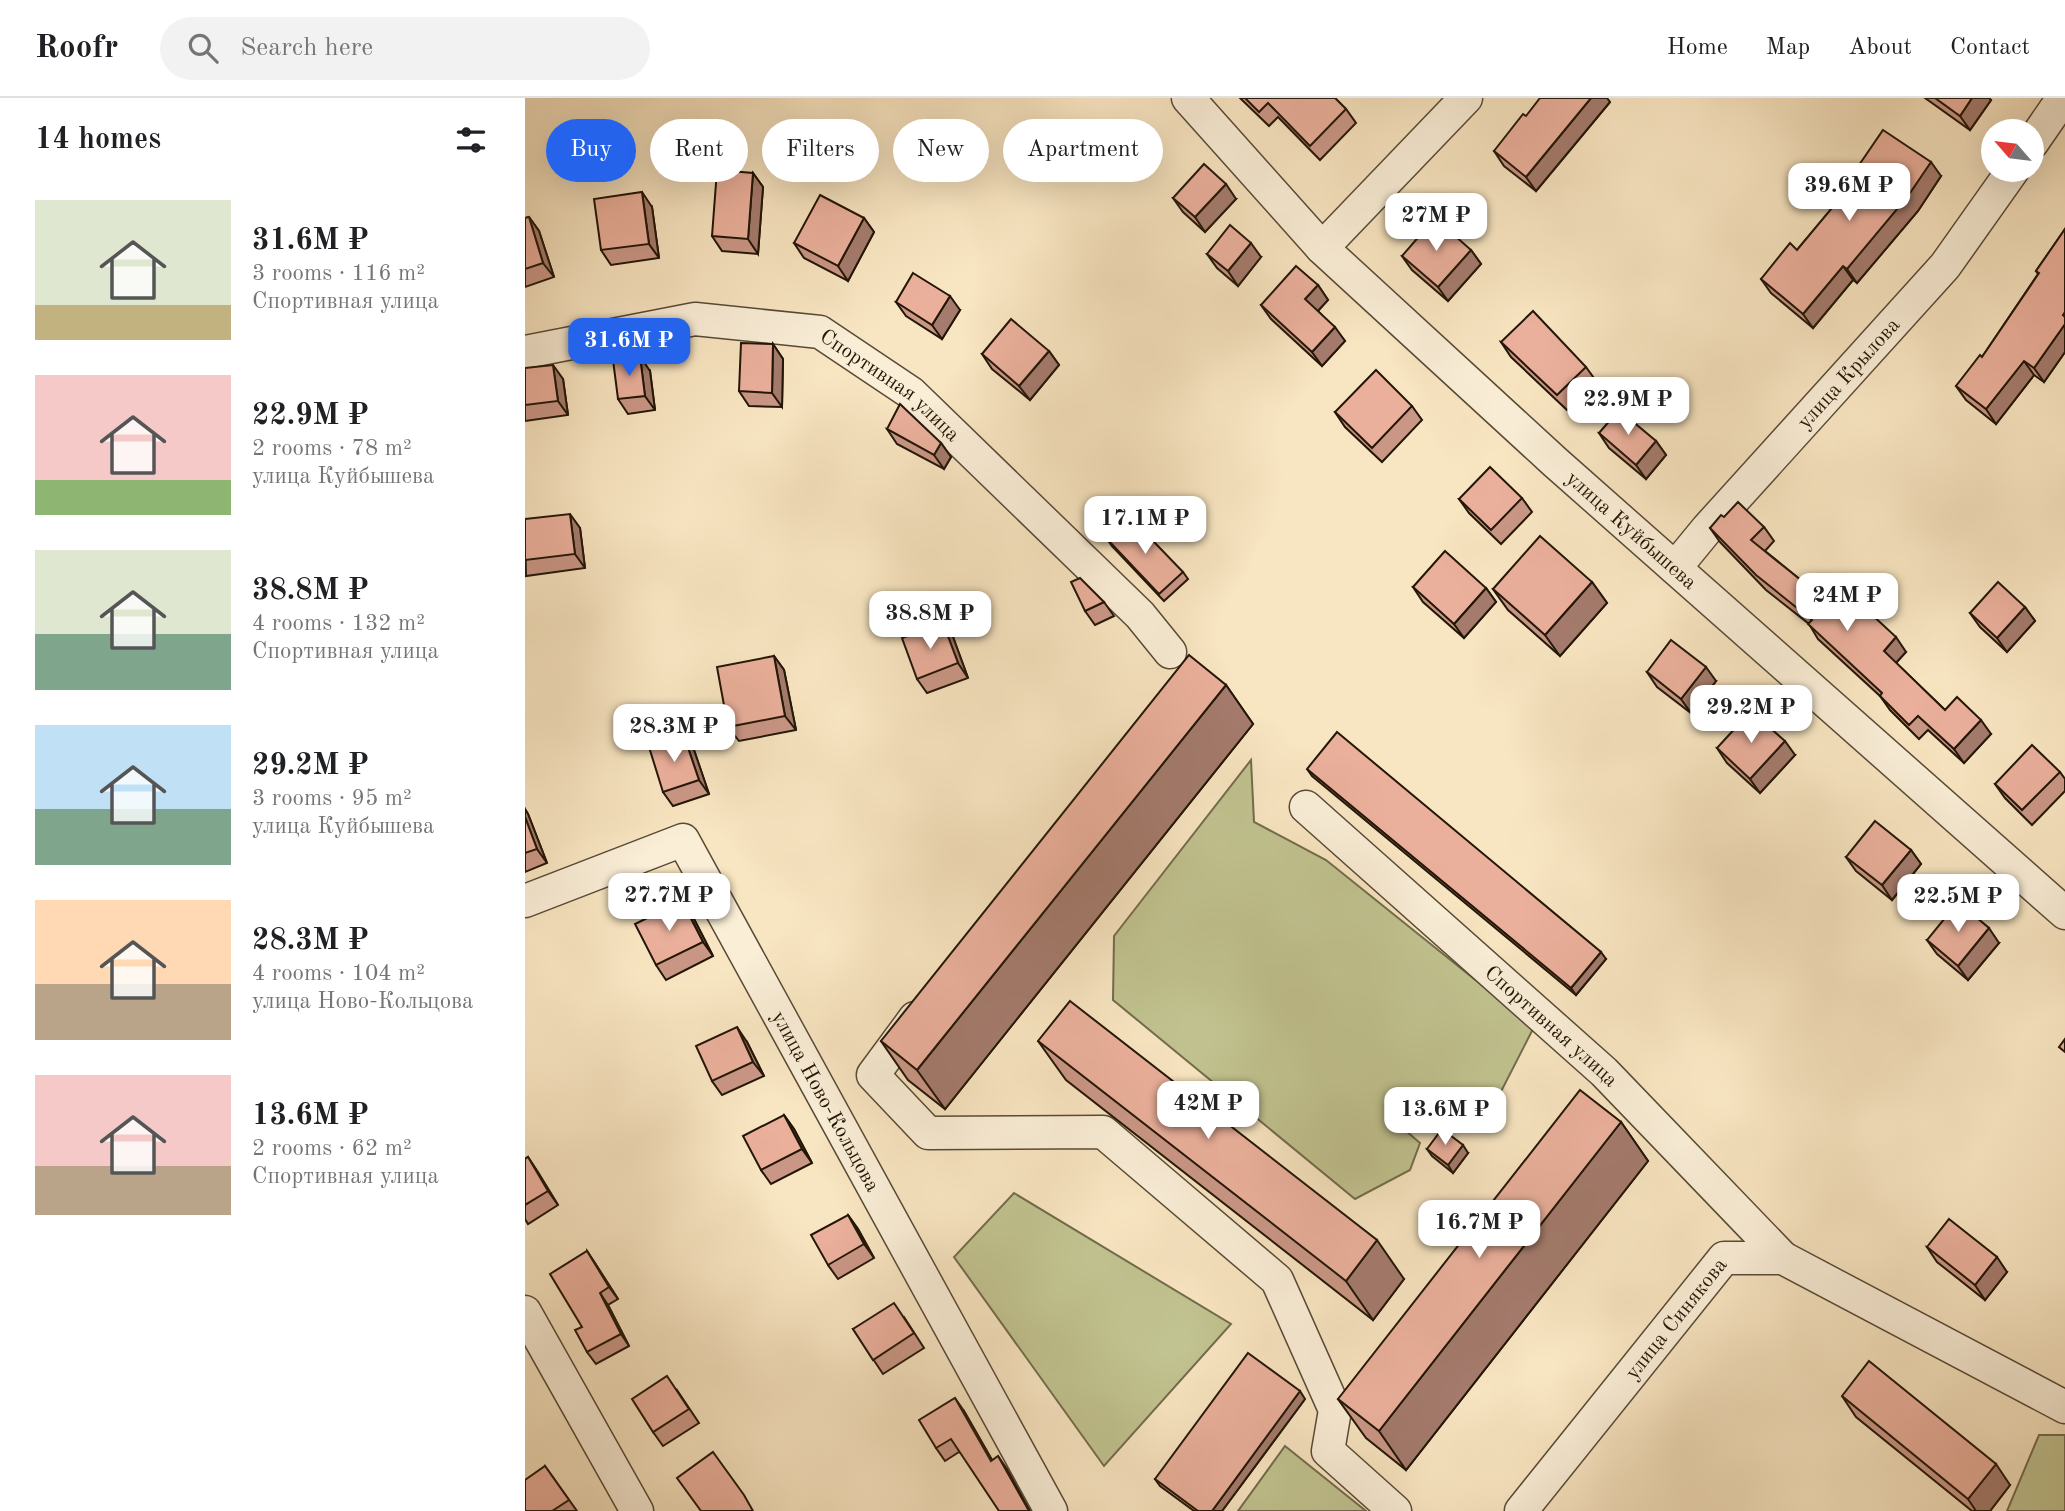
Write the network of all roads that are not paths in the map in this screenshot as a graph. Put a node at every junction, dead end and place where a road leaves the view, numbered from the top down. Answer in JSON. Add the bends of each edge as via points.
{"nodes":[{"id":1,"x":1188,"y":98,"type":"edge"},
{"id":2,"x":1466,"y":98,"type":"edge"},
{"id":3,"x":2063,"y":98,"type":"edge"},
{"id":4,"x":2044,"y":126,"type":"edge"},
{"id":5,"x":2004,"y":182,"type":"edge"},
{"id":6,"x":1322,"y":248,"type":"junction"},
{"id":7,"x":525,"y":352,"type":"edge"},
{"id":8,"x":1675,"y":568,"type":"junction"},
{"id":9,"x":1170,"y":652,"type":"dead end"},
{"id":10,"x":1306,"y":807,"type":"dead end"},
{"id":11,"x":525,"y":901,"type":"edge"},
{"id":12,"x":2065,"y":913,"type":"edge"},
{"id":13,"x":931,"y":998,"type":"edge"},
{"id":14,"x":1783,"y":1258,"type":"junction"},
{"id":15,"x":525,"y":1312,"type":"edge"},
{"id":16,"x":2065,"y":1407,"type":"edge"},
{"id":17,"x":637,"y":1511,"type":"edge"},
{"id":18,"x":1051,"y":1511,"type":"edge"},
{"id":19,"x":1395,"y":1511,"type":"edge"},
{"id":20,"x":1521,"y":1511,"type":"edge"}],
"edges":[{"from":1,"to":6,"type":"street","name":"улица Куйбышева"},
{"from":2,"to":6,"type":"street"},
{"from":3,"to":4,"type":"street"},
{"from":5,"to":8,"type":"street","name":"улица Крылова","via":[[1945,266]]},
{"from":6,"to":8,"type":"street","name":"улица Куйбышева"},
{"from":7,"to":9,"type":"street","name":"Спортивная улица","via":[[695,319],[820,332],[911,393],[1140,615]]},
{"from":8,"to":12,"type":"street","name":"улица Куйбышева"},
{"from":10,"to":14,"type":"street","name":"Спортивная улица"},
{"from":11,"to":18,"type":"street","name":"улица Ново-Кольцова","via":[[683,840]]},
{"from":13,"to":19,"type":"street","via":[[873,1075],[928,1132],[1103,1132],[1277,1280],[1344,1399],[1328,1451]]},
{"from":14,"to":16,"type":"street","name":"улица Синякова"},
{"from":14,"to":20,"type":"street","name":"улица Синякова","via":[[1724,1258]]},
{"from":15,"to":17,"type":"street"}]}
